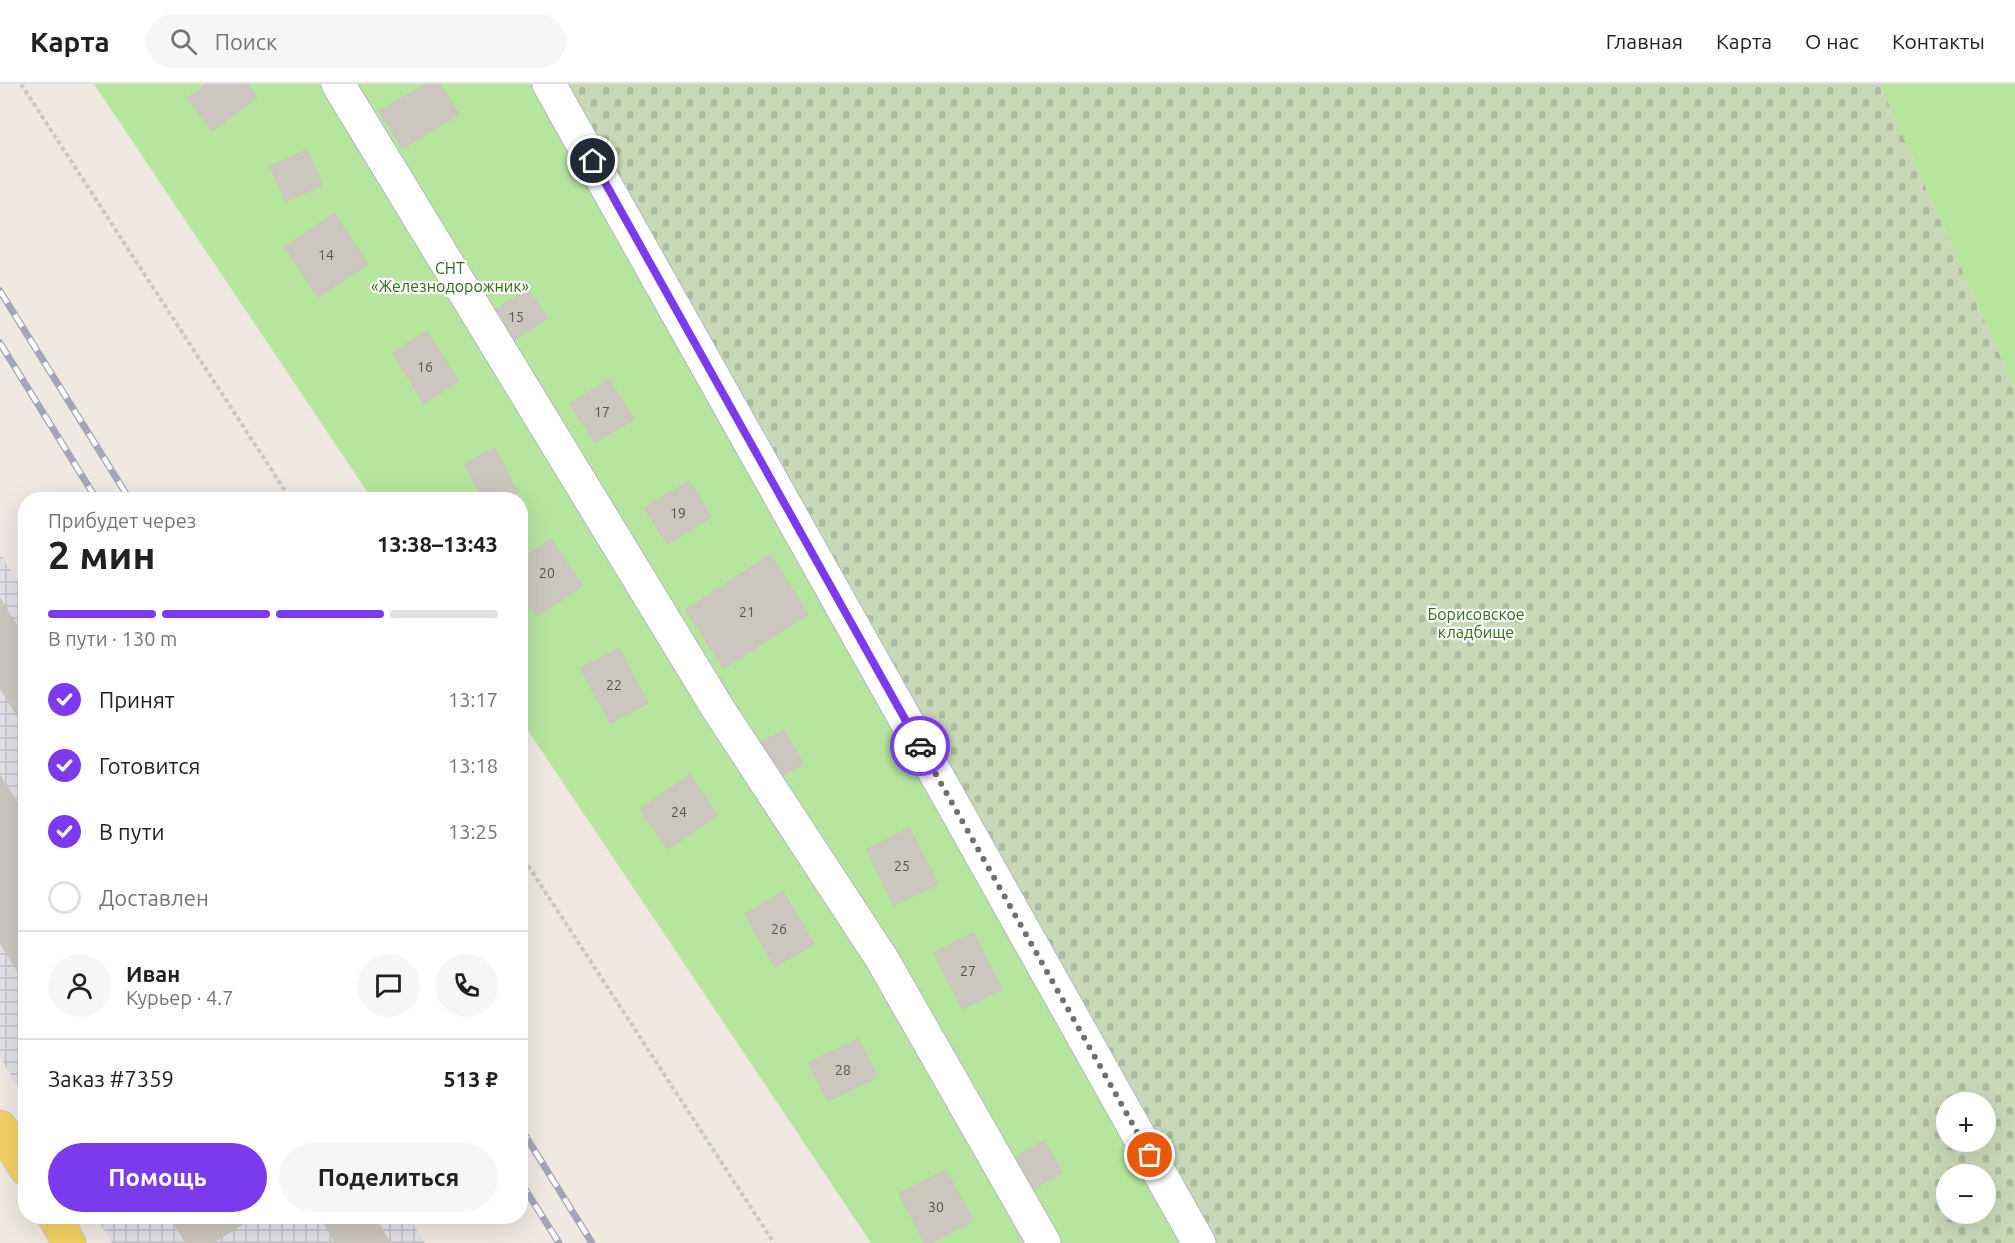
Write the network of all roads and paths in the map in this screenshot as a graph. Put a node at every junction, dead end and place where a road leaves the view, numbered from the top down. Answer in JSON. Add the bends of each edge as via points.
{"nodes":[{"id":1,"x":21,"y":84,"type":"edge"},
{"id":2,"x":338,"y":84,"type":"edge"},
{"id":3,"x":549,"y":84,"type":"edge"},
{"id":4,"x":286,"y":492,"type":"edge"},
{"id":5,"x":528,"y":865,"type":"edge"},
{"id":6,"x":0,"y":1126,"type":"edge"},
{"id":7,"x":18,"y":1156,"type":"edge"},
{"id":8,"x":58,"y":1224,"type":"edge"},
{"id":9,"x":69,"y":1243,"type":"edge"},
{"id":10,"x":774,"y":1243,"type":"edge"},
{"id":11,"x":1044,"y":1243,"type":"edge"},
{"id":12,"x":1199,"y":1243,"type":"edge"}],
"edges":[{"from":1,"to":4,"type":"path"},
{"from":2,"to":11,"type":"lane","via":[[717,707],[882,959]]},
{"from":3,"to":12,"type":"lane"},
{"from":5,"to":10,"type":"path"},
{"from":6,"to":7,"type":"main road"},
{"from":8,"to":9,"type":"main road"}]}
